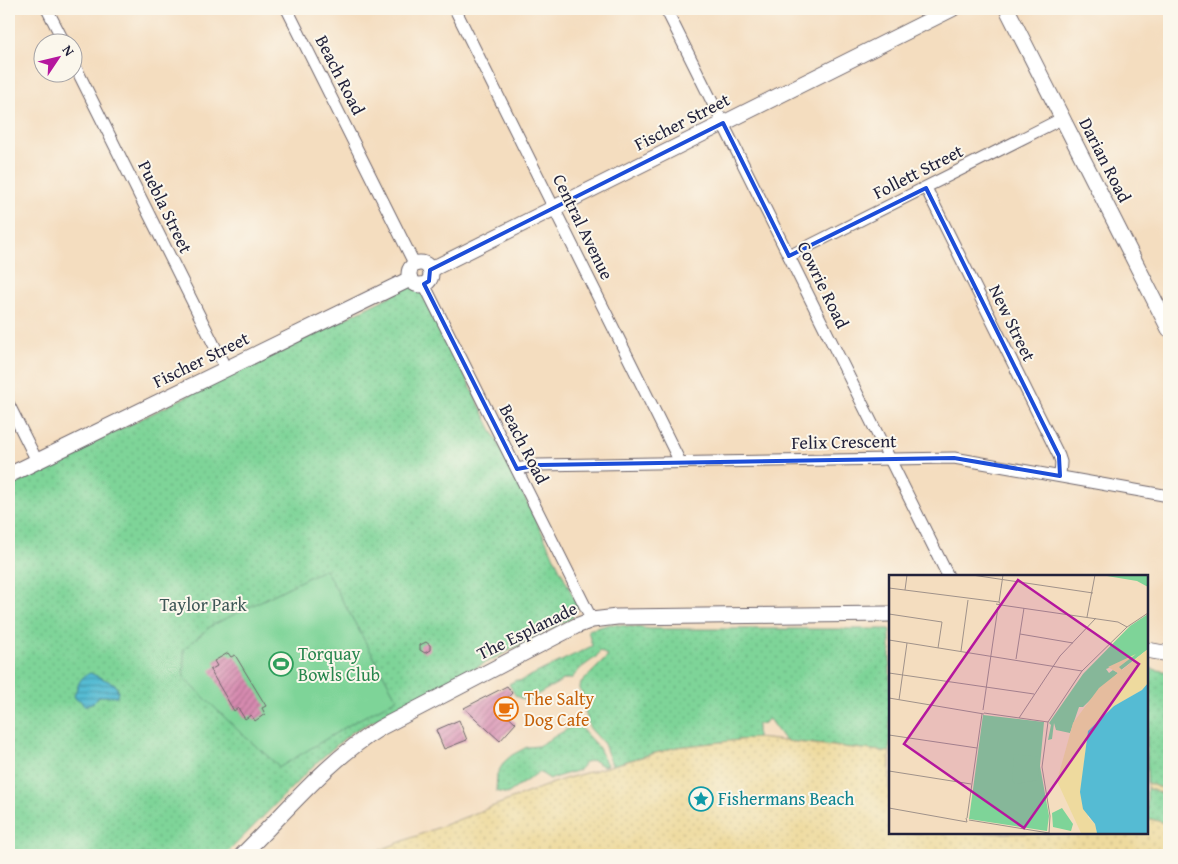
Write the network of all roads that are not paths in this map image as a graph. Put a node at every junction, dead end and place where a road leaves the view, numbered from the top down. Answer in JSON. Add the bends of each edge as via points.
{"nodes":[{"id":1,"x":47,"y":9,"type":"edge"},
{"id":2,"x":287,"y":9,"type":"edge"},
{"id":3,"x":454,"y":9,"type":"edge"},
{"id":4,"x":666,"y":9,"type":"edge"},
{"id":5,"x":952,"y":9,"type":"edge"},
{"id":6,"x":1007,"y":9,"type":"edge"},
{"id":7,"x":59,"y":32,"type":"edge"},
{"id":8,"x":82,"y":80,"type":"edge"},
{"id":9,"x":1063,"y":118,"type":"junction"},
{"id":10,"x":723,"y":123,"type":"junction"},
{"id":11,"x":926,"y":188,"type":"junction"},
{"id":12,"x":554,"y":208,"type":"junction"},
{"id":13,"x":789,"y":256,"type":"junction"},
{"id":14,"x":412,"y":272,"type":"junction"},
{"id":15,"x":427,"y":277,"type":"junction"},
{"id":16,"x":1169,"y":329,"type":"edge"},
{"id":17,"x":226,"y":369,"type":"junction"},
{"id":18,"x":9,"y":405,"type":"edge"},
{"id":19,"x":890,"y":458,"type":"junction"},
{"id":20,"x":37,"y":461,"type":"junction"},
{"id":21,"x":680,"y":462,"type":"junction"},
{"id":22,"x":517,"y":469,"type":"junction"},
{"id":23,"x":9,"y":475,"type":"edge"},
{"id":24,"x":1060,"y":476,"type":"junction"},
{"id":25,"x":1169,"y":496,"type":"edge"},
{"id":26,"x":948,"y":575,"type":"edge"},
{"id":27,"x":889,"y":614,"type":"edge"},
{"id":28,"x":592,"y":620,"type":"junction"},
{"id":29,"x":1148,"y":650,"type":"edge"},
{"id":30,"x":1169,"y":654,"type":"edge"},
{"id":31,"x":242,"y":855,"type":"edge"}],
"edges":[{"from":1,"to":7,"type":"street"},
{"from":2,"to":14,"type":"street","name":"Beach Road"},
{"from":3,"to":12,"type":"street","name":"Central Avenue"},
{"from":4,"to":10,"type":"street","name":"Cowrie Road"},
{"from":5,"to":10,"type":"street","name":"Fischer Street"},
{"from":6,"to":9,"type":"street","name":"Darian Road"},
{"from":8,"to":17,"type":"street","name":"Puebla Street"},
{"from":9,"to":11,"type":"street","name":"Follett Street"},
{"from":9,"to":16,"type":"street","name":"Darian Road"},
{"from":10,"to":12,"type":"street","name":"Fischer Street"},
{"from":10,"to":13,"type":"street","name":"Cowrie Road"},
{"from":11,"to":13,"type":"street","name":"Follett Street"},
{"from":11,"to":24,"type":"street","name":"New Street","via":[[1059,456]]},
{"from":12,"to":15,"type":"street","name":"Fischer Street"},
{"from":12,"to":21,"type":"street","name":"Central Avenue"},
{"from":13,"to":19,"type":"street","name":"Cowrie Road"},
{"from":14,"to":15,"type":"street","via":[[416,285]]},
{"from":14,"to":17,"type":"street","name":"Fischer Street"},
{"from":15,"to":22,"type":"street","name":"Beach Road"},
{"from":17,"to":20,"type":"street","name":"Fischer Street"},
{"from":18,"to":20,"type":"street"},
{"from":19,"to":21,"type":"street","name":"Felix Crescent"},
{"from":19,"to":24,"type":"street","name":"Felix Crescent","via":[[954,458]]},
{"from":19,"to":26,"type":"street","name":"Cowrie Road"},
{"from":20,"to":23,"type":"street","name":"Fischer Street"},
{"from":21,"to":22,"type":"street","name":"Felix Crescent","via":[[539,465]]},
{"from":22,"to":28,"type":"street","name":"Beach Road"},
{"from":24,"to":25,"type":"street","name":"Felix Crescent"},
{"from":27,"to":28,"type":"street","name":"The Esplanade"},
{"from":28,"to":31,"type":"street","name":"The Esplanade","via":[[366,737],[336,761]]},
{"from":29,"to":30,"type":"street"}]}
